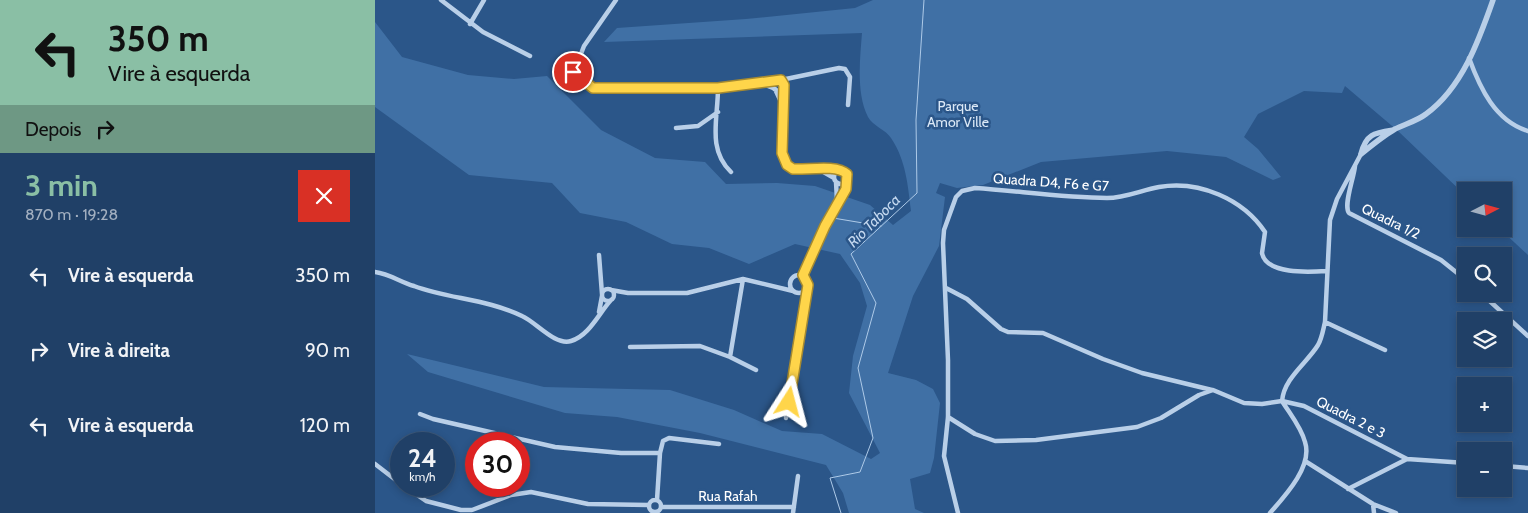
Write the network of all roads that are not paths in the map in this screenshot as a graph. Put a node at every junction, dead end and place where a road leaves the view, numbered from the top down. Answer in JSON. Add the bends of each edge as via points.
{"nodes":[{"id":1,"x":441,"y":0,"type":"edge"},
{"id":2,"x":484,"y":0,"type":"edge"},
{"id":3,"x":617,"y":0,"type":"edge"},
{"id":4,"x":1493,"y":0,"type":"edge"},
{"id":5,"x":470,"y":24,"type":"junction"},
{"id":6,"x":530,"y":56,"type":"dead end"},
{"id":7,"x":1469,"y":58,"type":"junction"},
{"id":8,"x":574,"y":72,"type":"junction"},
{"id":9,"x":578,"y":76,"type":"junction"},
{"id":10,"x":790,"y":77,"type":"junction"},
{"id":11,"x":781,"y":80,"type":"junction"},
{"id":12,"x":774,"y":81,"type":"junction"},
{"id":13,"x":572,"y":82,"type":"junction"},
{"id":14,"x":757,"y":82,"type":"junction"},
{"id":15,"x":783,"y":86,"type":"junction"},
{"id":16,"x":593,"y":88,"type":"junction"},
{"id":17,"x":718,"y":88,"type":"junction"},
{"id":18,"x":774,"y":89,"type":"junction"},
{"id":19,"x":782,"y":104,"type":"junction"},
{"id":20,"x":848,"y":105,"type":"dead end"},
{"id":21,"x":718,"y":112,"type":"junction"},
{"id":22,"x":676,"y":128,"type":"dead end"},
{"id":23,"x":1528,"y":131,"type":"edge"},
{"id":24,"x":1361,"y":154,"type":"joint"},
{"id":25,"x":1356,"y":162,"type":"junction"},
{"id":26,"x":818,"y":169,"type":"junction"},
{"id":27,"x":840,"y":171,"type":"junction"},
{"id":28,"x":731,"y":172,"type":"dead end"},
{"id":29,"x":835,"y":180,"type":"junction"},
{"id":30,"x":847,"y":180,"type":"junction"},
{"id":31,"x":837,"y":202,"type":"junction"},
{"id":32,"x":599,"y":255,"type":"dead end"},
{"id":33,"x":1327,"y":271,"type":"junction"},
{"id":34,"x":375,"y":272,"type":"edge"},
{"id":35,"x":1457,"y":273,"type":"edge"},
{"id":36,"x":803,"y":275,"type":"junction"},
{"id":37,"x":743,"y":279,"type":"junction"},
{"id":38,"x":601,"y":280,"type":"junction"},
{"id":39,"x":789,"y":284,"type":"junction"},
{"id":40,"x":779,"y":288,"type":"junction"},
{"id":41,"x":946,"y":288,"type":"junction"},
{"id":42,"x":611,"y":290,"type":"junction"},
{"id":43,"x":806,"y":290,"type":"junction"},
{"id":44,"x":793,"y":291,"type":"junction"},
{"id":45,"x":628,"y":293,"type":"junction"},
{"id":46,"x":799,"y":294,"type":"junction"},
{"id":47,"x":602,"y":295,"type":"junction"},
{"id":48,"x":611,"y":300,"type":"junction"},
{"id":49,"x":806,"y":301,"type":"junction"},
{"id":50,"x":1491,"y":302,"type":"edge"},
{"id":51,"x":599,"y":313,"type":"junction"},
{"id":52,"x":1325,"y":322,"type":"junction"},
{"id":53,"x":1528,"y":336,"type":"edge"},
{"id":54,"x":630,"y":346,"type":"dead end"},
{"id":55,"x":1385,"y":350,"type":"dead end"},
{"id":56,"x":730,"y":357,"type":"junction"},
{"id":57,"x":756,"y":370,"type":"dead end"},
{"id":58,"x":1213,"y":390,"type":"junction"},
{"id":59,"x":1283,"y":400,"type":"junction"},
{"id":60,"x":420,"y":414,"type":"dead end"},
{"id":61,"x":948,"y":417,"type":"junction"},
{"id":62,"x":786,"y":418,"type":"dead end"},
{"id":63,"x":719,"y":444,"type":"dead end"},
{"id":64,"x":660,"y":453,"type":"junction"},
{"id":65,"x":1407,"y":460,"type":"junction"},
{"id":66,"x":1305,"y":461,"type":"junction"},
{"id":67,"x":1457,"y":463,"type":"edge"},
{"id":68,"x":375,"y":464,"type":"edge"},
{"id":69,"x":1512,"y":467,"type":"edge"},
{"id":70,"x":1528,"y":468,"type":"edge"},
{"id":71,"x":390,"y":476,"type":"edge"},
{"id":72,"x":798,"y":476,"type":"dead end"},
{"id":73,"x":1348,"y":489,"type":"junction"},
{"id":74,"x":420,"y":497,"type":"edge"},
{"id":75,"x":657,"y":500,"type":"junction"},
{"id":76,"x":1373,"y":504,"type":"junction"},
{"id":77,"x":648,"y":505,"type":"junction"},
{"id":78,"x":661,"y":507,"type":"junction"},
{"id":79,"x":794,"y":507,"type":"junction"},
{"id":80,"x":657,"y":513,"type":"edge"},
{"id":81,"x":793,"y":513,"type":"edge"},
{"id":82,"x":958,"y":513,"type":"edge"},
{"id":83,"x":1270,"y":513,"type":"edge"},
{"id":84,"x":1374,"y":513,"type":"edge"},
{"id":85,"x":1396,"y":513,"type":"edge"}],
"edges":[{"from":1,"to":5,"type":"street"},
{"from":2,"to":5,"type":"street"},
{"from":3,"to":8,"type":"street","via":[[584,46]]},
{"from":4,"to":7,"type":"street"},
{"from":5,"to":6,"type":"street"},
{"from":7,"to":23,"type":"street","via":[[1479,84],[1491,102],[1505,119]]},
{"from":7,"to":24,"type":"street","via":[[1452,89],[1437,106]]},
{"from":8,"to":9,"type":"street"},
{"from":8,"to":13,"type":"street","via":[[568,76]]},
{"from":9,"to":13,"type":"street"},
{"from":9,"to":16,"type":"street"},
{"from":10,"to":11,"type":"street"},
{"from":10,"to":15,"type":"street"},
{"from":10,"to":20,"type":"street","via":[[845,69],[850,77]]},
{"from":11,"to":12,"type":"street"},
{"from":11,"to":15,"type":"street"},
{"from":12,"to":14,"type":"street"},
{"from":12,"to":18,"type":"street"},
{"from":13,"to":16,"type":"street"},
{"from":14,"to":17,"type":"street"},
{"from":14,"to":18,"type":"street"},
{"from":15,"to":18,"type":"street","via":[[779,90]]},
{"from":15,"to":19,"type":"street"},
{"from":16,"to":17,"type":"street"},
{"from":17,"to":21,"type":"street"},
{"from":18,"to":19,"type":"street"},
{"from":19,"to":26,"type":"street","via":[[782,153],[785,162],[793,169]]},
{"from":21,"to":22,"type":"street","via":[[698,126]]},
{"from":21,"to":28,"type":"street","via":[[716,151]]},
{"from":24,"to":25,"type":"street"},
{"from":25,"to":33,"type":"street","via":[[1333,209]]},
{"from":25,"to":35,"type":"street","name":"Quadra 1/2","via":[[1347,211],[1441,260]]},
{"from":26,"to":27,"type":"street"},
{"from":26,"to":29,"type":"street"},
{"from":27,"to":29,"type":"street","via":[[836,172]]},
{"from":27,"to":30,"type":"street","via":[[846,172]]},
{"from":29,"to":30,"type":"street","via":[[842,184]]},
{"from":29,"to":31,"type":"street"},
{"from":30,"to":31,"type":"street","via":[[846,189]]},
{"from":31,"to":36,"type":"street"},
{"from":32,"to":38,"type":"street"},
{"from":33,"to":41,"type":"street","name":"Quadra D4, F6 e G7","via":[[1290,271],[1269,264],[1262,253],[1265,232],[1257,222],[1224,196],[1189,186],[1163,186],[1107,198],[967,189],[956,197],[944,230]]},
{"from":33,"to":52,"type":"street"},
{"from":34,"to":51,"type":"street","via":[[413,286],[511,311],[531,320],[563,342],[581,336]]},
{"from":36,"to":39,"type":"street","via":[[793,277]]},
{"from":36,"to":43,"type":"street","via":[[808,282]]},
{"from":37,"to":40,"type":"street"},
{"from":37,"to":45,"type":"street","via":[[687,293]]},
{"from":37,"to":56,"type":"street"},
{"from":38,"to":42,"type":"street"},
{"from":38,"to":47,"type":"street"},
{"from":39,"to":40,"type":"street"},
{"from":39,"to":44,"type":"street"},
{"from":40,"to":44,"type":"street"},
{"from":41,"to":58,"type":"street","via":[[967,299],[1008,332],[1043,333],[1141,373]]},
{"from":41,"to":61,"type":"street"},
{"from":42,"to":45,"type":"street"},
{"from":42,"to":47,"type":"street","via":[[605,290]]},
{"from":42,"to":48,"type":"street","via":[[614,295]]},
{"from":43,"to":46,"type":"street"},
{"from":43,"to":49,"type":"street"},
{"from":44,"to":46,"type":"street"},
{"from":45,"to":48,"type":"street"},
{"from":46,"to":49,"type":"street"},
{"from":47,"to":48,"type":"street"},
{"from":47,"to":51,"type":"street"},
{"from":48,"to":51,"type":"street"},
{"from":49,"to":62,"type":"street"},
{"from":50,"to":53,"type":"street"},
{"from":52,"to":55,"type":"street"},
{"from":52,"to":59,"type":"street","via":[[1317,345],[1288,384]]},
{"from":54,"to":56,"type":"street","via":[[700,346]]},
{"from":56,"to":57,"type":"street"},
{"from":58,"to":59,"type":"street","via":[[1244,403]]},
{"from":58,"to":61,"type":"street","via":[[1161,418],[1131,429],[1036,440],[995,440],[975,434]]},
{"from":59,"to":65,"type":"street","name":"Quadra 2 e 3","via":[[1315,410]]},
{"from":59,"to":66,"type":"street","via":[[1306,443]]},
{"from":60,"to":64,"type":"street","via":[[555,447]]},
{"from":61,"to":82,"type":"street","via":[[944,456]]},
{"from":63,"to":64,"type":"street","via":[[669,438],[663,441]]},
{"from":64,"to":75,"type":"street"},
{"from":65,"to":67,"type":"street"},
{"from":65,"to":73,"type":"street"},
{"from":66,"to":73,"type":"street"},
{"from":66,"to":83,"type":"street"},
{"from":68,"to":71,"type":"street"},
{"from":69,"to":70,"type":"street"},
{"from":72,"to":79,"type":"street"},
{"from":73,"to":76,"type":"street"},
{"from":74,"to":77,"type":"street","via":[[461,510],[472,510],[511,495],[531,492],[588,504]]},
{"from":75,"to":77,"type":"street"},
{"from":75,"to":78,"type":"street"},
{"from":76,"to":84,"type":"street"},
{"from":76,"to":85,"type":"street"},
{"from":77,"to":80,"type":"street"},
{"from":78,"to":79,"type":"street","name":"Rua Rafah"},
{"from":78,"to":80,"type":"street"},
{"from":79,"to":81,"type":"street"}]}
